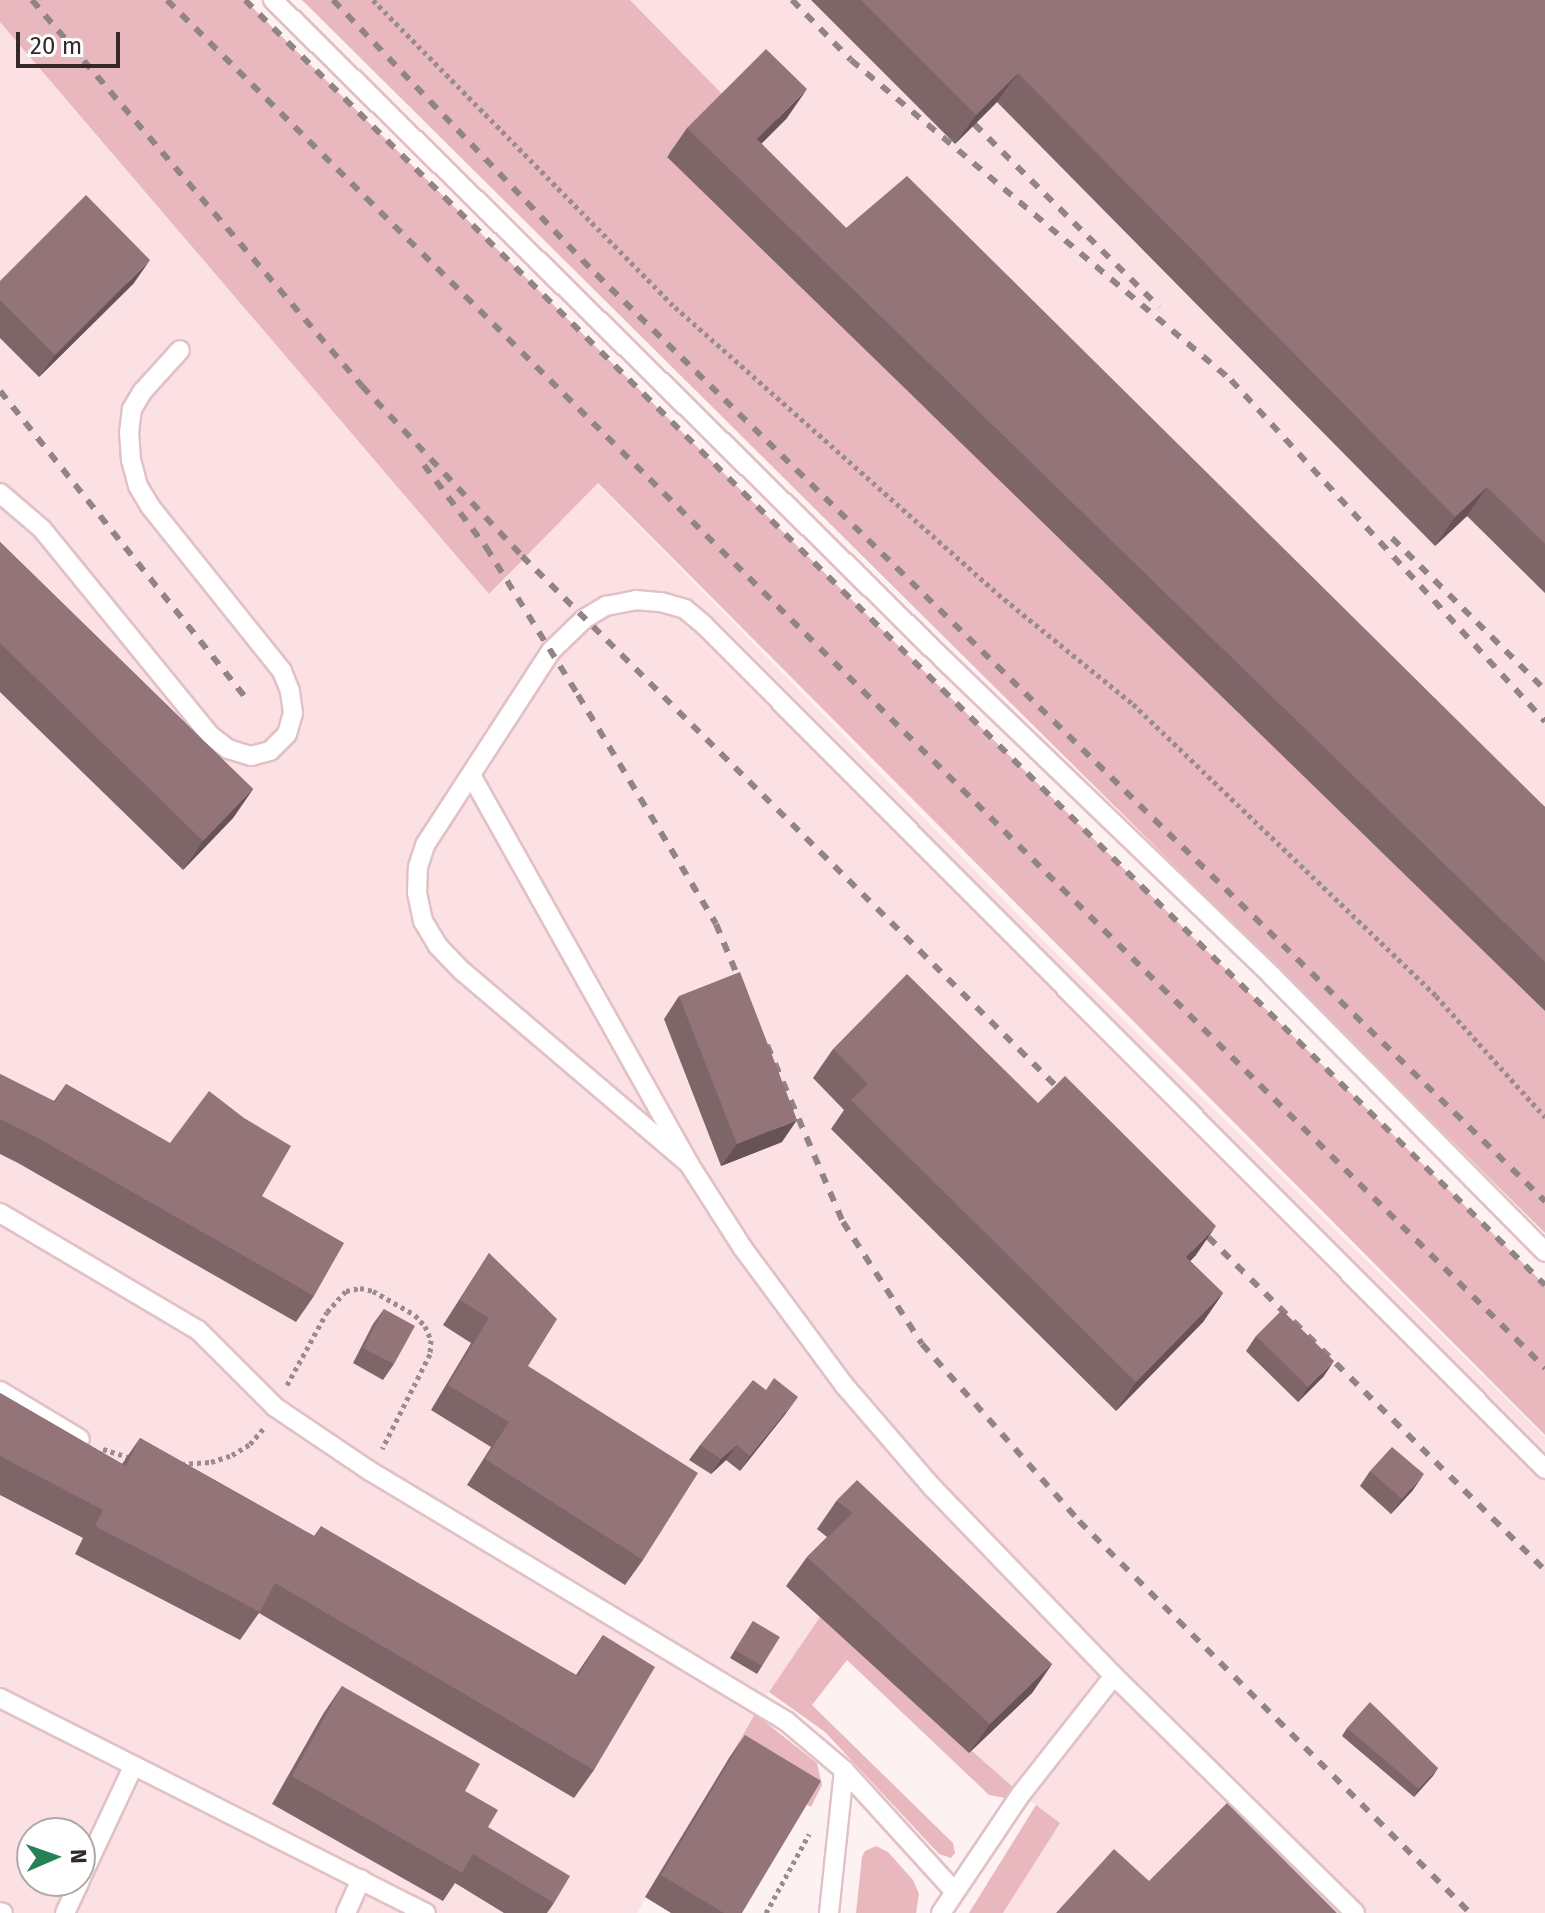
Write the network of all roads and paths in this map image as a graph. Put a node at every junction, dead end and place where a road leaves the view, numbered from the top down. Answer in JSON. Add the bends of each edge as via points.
{"nodes":[{"id":1,"x":273,"y":0,"type":"edge"},
{"id":2,"x":373,"y":0,"type":"edge"},
{"id":3,"x":180,"y":350,"type":"dead end"},
{"id":4,"x":0,"y":493,"type":"edge"},
{"id":5,"x":471,"y":775,"type":"junction"},
{"id":6,"x":1545,"y":1117,"type":"edge"},
{"id":7,"x":689,"y":1164,"type":"junction"},
{"id":8,"x":0,"y":1213,"type":"edge"},
{"id":9,"x":1545,"y":1252,"type":"edge"},
{"id":10,"x":0,"y":1391,"type":"edge"},
{"id":11,"x":275,"y":1407,"type":"junction"},
{"id":12,"x":80,"y":1439,"type":"joint"},
{"id":13,"x":144,"y":1460,"type":"edge"},
{"id":14,"x":170,"y":1463,"type":"edge"},
{"id":15,"x":1545,"y":1469,"type":"edge"},
{"id":16,"x":370,"y":1471,"type":"junction"},
{"id":17,"x":1114,"y":1676,"type":"junction"},
{"id":18,"x":0,"y":1698,"type":"edge"},
{"id":19,"x":133,"y":1767,"type":"junction"},
{"id":20,"x":844,"y":1770,"type":"junction"},
{"id":21,"x":816,"y":1822,"type":"dead end"},
{"id":22,"x":96,"y":1846,"type":"edge"},
{"id":23,"x":361,"y":1879,"type":"junction"},
{"id":24,"x":954,"y":1891,"type":"junction"},
{"id":25,"x":346,"y":1913,"type":"edge"},
{"id":26,"x":426,"y":1913,"type":"edge"},
{"id":27,"x":766,"y":1913,"type":"edge"},
{"id":28,"x":829,"y":1913,"type":"edge"},
{"id":29,"x":941,"y":1913,"type":"edge"},
{"id":30,"x":1355,"y":1913,"type":"edge"}],
"edges":[{"from":1,"to":9,"type":"lane","via":[[875,594],[1272,976]]},
{"from":2,"to":6,"type":"path","via":[[675,307],[998,594],[1133,704],[1436,996]]},
{"from":3,"to":4,"type":"lane","via":[[132,409],[131,460],[150,506],[282,671],[293,713],[287,734],[270,751],[251,756],[228,749],[210,735],[42,529]]},
{"from":5,"to":7,"type":"lane"},
{"from":5,"to":7,"type":"lane","via":[[425,845],[417,893],[423,921],[462,971]]},
{"from":5,"to":15,"type":"lane","via":[[551,651],[584,619],[606,606],[636,600],[685,609]]},
{"from":7,"to":17,"type":"lane","via":[[742,1247],[852,1395],[933,1488]]},
{"from":8,"to":11,"type":"lane","via":[[198,1330]]},
{"from":10,"to":12,"type":"lane"},
{"from":11,"to":14,"type":"path","via":[[250,1444],[232,1455],[211,1462]]},
{"from":11,"to":16,"type":"lane"},
{"from":11,"to":16,"type":"path","via":[[327,1312],[346,1291],[373,1291],[415,1315],[431,1340],[430,1354]]},
{"from":12,"to":13,"type":"path"},
{"from":16,"to":20,"type":"lane","via":[[761,1703]]},
{"from":17,"to":24,"type":"lane","via":[[1021,1794]]},
{"from":17,"to":30,"type":"lane"},
{"from":18,"to":19,"type":"lane"},
{"from":19,"to":22,"type":"lane"},
{"from":19,"to":23,"type":"lane"},
{"from":20,"to":24,"type":"lane"},
{"from":20,"to":28,"type":"lane"},
{"from":21,"to":27,"type":"path"},
{"from":23,"to":25,"type":"lane"},
{"from":23,"to":26,"type":"lane"},
{"from":24,"to":29,"type":"lane"}]}
